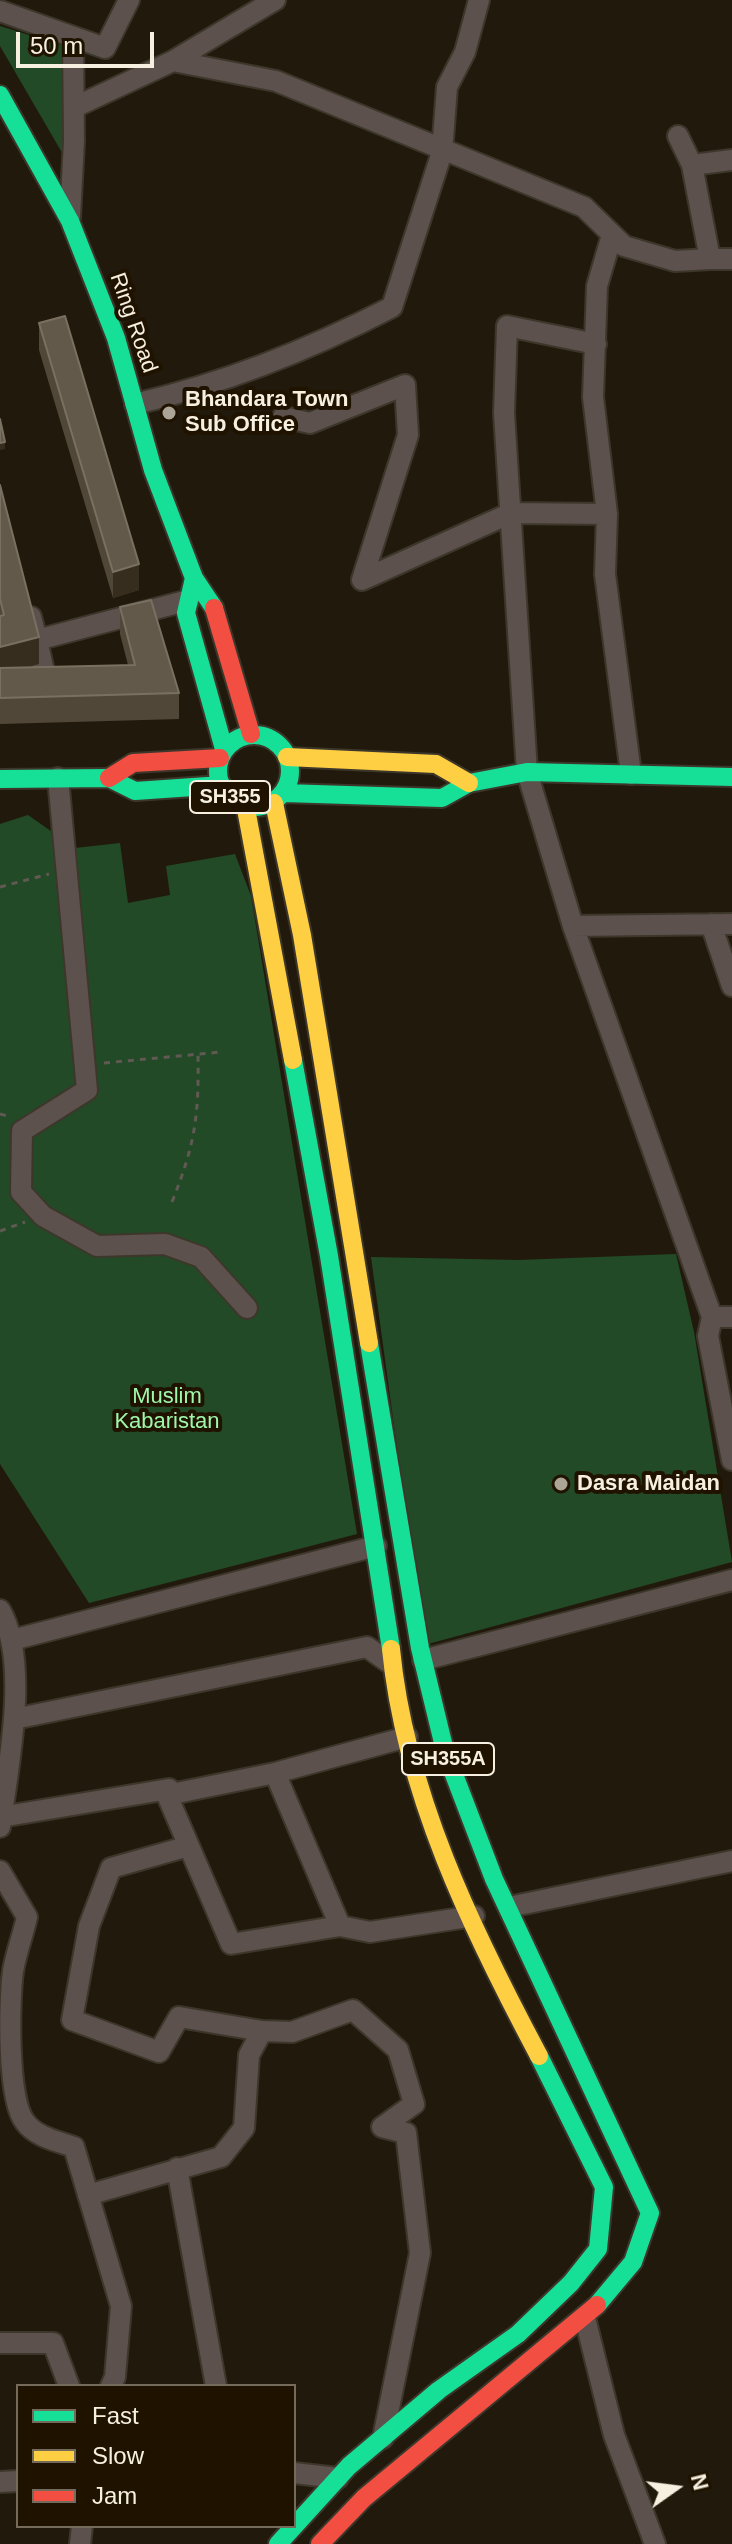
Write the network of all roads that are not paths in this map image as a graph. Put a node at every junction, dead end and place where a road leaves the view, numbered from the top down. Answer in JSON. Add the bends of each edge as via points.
{"nodes":[{"id":1,"x":129,"y":0,"type":"edge"},
{"id":2,"x":275,"y":0,"type":"edge"},
{"id":3,"x":479,"y":0,"type":"edge"},
{"id":4,"x":0,"y":11,"type":"edge"},
{"id":5,"x":73,"y":37,"type":"junction"},
{"id":6,"x":173,"y":61,"type":"junction"},
{"id":7,"x":0,"y":95,"type":"edge"},
{"id":8,"x":75,"y":107,"type":"junction"},
{"id":9,"x":678,"y":136,"type":"dead end"},
{"id":10,"x":442,"y":152,"type":"junction"},
{"id":11,"x":732,"y":160,"type":"edge"},
{"id":12,"x":692,"y":165,"type":"junction"},
{"id":13,"x":70,"y":221,"type":"junction"},
{"id":14,"x":612,"y":235,"type":"junction"},
{"id":15,"x":710,"y":259,"type":"junction"},
{"id":16,"x":732,"y":259,"type":"edge"},
{"id":17,"x":596,"y":344,"type":"junction"},
{"id":18,"x":135,"y":404,"type":"junction"},
{"id":19,"x":283,"y":417,"type":"dead end"},
{"id":20,"x":511,"y":513,"type":"junction"},
{"id":21,"x":607,"y":514,"type":"junction"},
{"id":22,"x":194,"y":578,"type":"junction"},
{"id":23,"x":25,"y":595,"type":"edge"},
{"id":24,"x":189,"y":600,"type":"junction"},
{"id":25,"x":37,"y":640,"type":"junction"},
{"id":26,"x":0,"y":688,"type":"edge"},
{"id":27,"x":251,"y":734,"type":"junction"},
{"id":28,"x":222,"y":754,"type":"junction"},
{"id":29,"x":287,"y":757,"type":"junction"},
{"id":30,"x":527,"y":772,"type":"junction"},
{"id":31,"x":631,"y":774,"type":"junction"},
{"id":32,"x":732,"y":777,"type":"edge"},
{"id":33,"x":58,"y":778,"type":"junction"},
{"id":34,"x":109,"y":778,"type":"junction"},
{"id":35,"x":0,"y":779,"type":"edge"},
{"id":36,"x":469,"y":783,"type":"junction"},
{"id":37,"x":222,"y":785,"type":"junction"},
{"id":38,"x":279,"y":798,"type":"junction"},
{"id":39,"x":246,"y":809,"type":"junction"},
{"id":40,"x":722,"y":924,"type":"edge"},
{"id":41,"x":573,"y":926,"type":"junction"},
{"id":42,"x":732,"y":986,"type":"edge"},
{"id":43,"x":344,"y":1181,"type":"junction"},
{"id":44,"x":317,"y":1188,"type":"junction"},
{"id":45,"x":247,"y":1308,"type":"dead end"},
{"id":46,"x":722,"y":1317,"type":"edge"},
{"id":47,"x":732,"y":1460,"type":"edge"},
{"id":48,"x":376,"y":1546,"type":"junction"},
{"id":49,"x":732,"y":1580,"type":"edge"},
{"id":50,"x":0,"y":1610,"type":"edge"},
{"id":51,"x":12,"y":1640,"type":"junction"},
{"id":52,"x":423,"y":1660,"type":"junction"},
{"id":53,"x":391,"y":1664,"type":"junction"},
{"id":54,"x":7,"y":1696,"type":"edge"},
{"id":55,"x":14,"y":1719,"type":"junction"},
{"id":56,"x":407,"y":1737,"type":"junction"},
{"id":57,"x":275,"y":1773,"type":"junction"},
{"id":58,"x":167,"y":1795,"type":"junction"},
{"id":59,"x":1,"y":1822,"type":"edge"},
{"id":60,"x":189,"y":1846,"type":"junction"},
{"id":61,"x":732,"y":1861,"type":"edge"},
{"id":62,"x":0,"y":1871,"type":"edge"},
{"id":63,"x":509,"y":1907,"type":"junction"},
{"id":64,"x":474,"y":1916,"type":"junction"},
{"id":65,"x":340,"y":1926,"type":"junction"},
{"id":66,"x":262,"y":2031,"type":"junction"},
{"id":67,"x":598,"y":2095,"type":"junction"},
{"id":68,"x":565,"y":2103,"type":"junction"},
{"id":69,"x":177,"y":2168,"type":"junction"},
{"id":70,"x":88,"y":2195,"type":"junction"},
{"id":71,"x":559,"y":2295,"type":"junction"},
{"id":72,"x":585,"y":2318,"type":"junction"},
{"id":73,"x":0,"y":2343,"type":"edge"},
{"id":74,"x":68,"y":2384,"type":"edge"},
{"id":75,"x":112,"y":2384,"type":"edge"},
{"id":76,"x":216,"y":2384,"type":"edge"},
{"id":77,"x":383,"y":2438,"type":"junction"},
{"id":78,"x":296,"y":2473,"type":"edge"},
{"id":79,"x":338,"y":2478,"type":"junction"},
{"id":80,"x":364,"y":2498,"type":"junction"},
{"id":81,"x":296,"y":2524,"type":"edge"},
{"id":82,"x":293,"y":2528,"type":"edge"},
{"id":83,"x":278,"y":2544,"type":"edge"},
{"id":84,"x":320,"y":2544,"type":"edge"},
{"id":85,"x":655,"y":2544,"type":"edge"}],
"edges":[{"from":1,"to":5,"type":"street","via":[[105,48]]},
{"from":2,"to":6,"type":"street"},
{"from":3,"to":10,"type":"street","via":[[465,52],[447,87]]},
{"from":4,"to":5,"type":"street"},
{"from":5,"to":8,"type":"street"},
{"from":6,"to":8,"type":"street"},
{"from":6,"to":10,"type":"street","via":[[276,81]]},
{"from":7,"to":13,"type":"main road","name":"Ring Road"},
{"from":8,"to":13,"type":"street"},
{"from":9,"to":12,"type":"street"},
{"from":10,"to":14,"type":"street","via":[[584,207]]},
{"from":10,"to":18,"type":"street","via":[[392,307],[284,358],[207,387]]},
{"from":11,"to":12,"type":"street"},
{"from":12,"to":15,"type":"street"},
{"from":13,"to":18,"type":"main road","name":"Ring Road","via":[[116,338]]},
{"from":14,"to":15,"type":"street","via":[[624,246],[675,261]]},
{"from":14,"to":17,"type":"street","via":[[597,286]]},
{"from":15,"to":16,"type":"street"},
{"from":17,"to":20,"type":"street","via":[[507,326],[504,413]]},
{"from":17,"to":21,"type":"street","via":[[593,397]]},
{"from":18,"to":22,"type":"main road","name":"Ring Road","via":[[153,470]]},
{"from":19,"to":20,"type":"street","via":[[310,423],[405,385],[408,435],[362,580]]},
{"from":20,"to":21,"type":"street"},
{"from":20,"to":30,"type":"street"},
{"from":21,"to":31,"type":"street","via":[[605,574]]},
{"from":22,"to":24,"type":"main road"},
{"from":22,"to":27,"type":"main road","name":"Ring Road","via":[[212,601]]},
{"from":23,"to":25,"type":"street"},
{"from":24,"to":25,"type":"street"},
{"from":24,"to":28,"type":"main road","via":[[186,613]]},
{"from":25,"to":26,"type":"street","via":[[47,685]]},
{"from":27,"to":28,"type":"main road","number":"SH355","via":[[237,737]]},
{"from":27,"to":29,"type":"main road","number":"SH355","via":[[270,738]]},
{"from":28,"to":34,"type":"main road","number":"SH355","via":[[133,763]]},
{"from":28,"to":37,"type":"main road","number":"SH355"},
{"from":29,"to":36,"type":"main road","number":"SH355","via":[[436,764]]},
{"from":29,"to":38,"type":"main road","number":"SH355","via":[[289,776]]},
{"from":30,"to":31,"type":"main road"},
{"from":30,"to":36,"type":"main road"},
{"from":30,"to":41,"type":"street"},
{"from":31,"to":32,"type":"main road"},
{"from":33,"to":34,"type":"main road","number":"SH355"},
{"from":33,"to":35,"type":"main road","number":"SH355"},
{"from":33,"to":45,"type":"street","via":[[87,1090],[22,1131],[21,1192],[43,1216],[97,1246],[165,1244],[201,1257]]},
{"from":34,"to":37,"type":"main road","number":"SH355","via":[[135,791]]},
{"from":36,"to":38,"type":"main road","number":"SH355","via":[[442,798]]},
{"from":37,"to":39,"type":"main road","number":"SH355"},
{"from":38,"to":39,"type":"main road","number":"SH355"},
{"from":38,"to":43,"type":"main road","number":"SH355A"},
{"from":39,"to":44,"type":"main road","number":"SH355A"},
{"from":40,"to":41,"type":"street"},
{"from":40,"to":42,"type":"street"},
{"from":41,"to":46,"type":"street"},
{"from":43,"to":44,"type":"main road"},
{"from":43,"to":52,"type":"main road","number":"SH355A"},
{"from":44,"to":48,"type":"main road","number":"SH355A"},
{"from":46,"to":47,"type":"street","via":[[708,1336]]},
{"from":48,"to":51,"type":"street"},
{"from":48,"to":53,"type":"main road","number":"SH355A"},
{"from":49,"to":52,"type":"street"},
{"from":50,"to":51,"type":"street"},
{"from":51,"to":54,"type":"street"},
{"from":52,"to":53,"type":"main road"},
{"from":52,"to":63,"type":"main road","number":"SH355A","via":[[449,1764]]},
{"from":53,"to":55,"type":"street","via":[[367,1647]]},
{"from":53,"to":56,"type":"main road","number":"SH355A"},
{"from":54,"to":55,"type":"street"},
{"from":55,"to":59,"type":"street"},
{"from":56,"to":57,"type":"street"},
{"from":56,"to":64,"type":"main road","number":"SH355A","via":[[440,1848]]},
{"from":57,"to":58,"type":"street"},
{"from":57,"to":65,"type":"street"},
{"from":58,"to":59,"type":"street","via":[[169,1789]]},
{"from":58,"to":60,"type":"street"},
{"from":60,"to":65,"type":"street","via":[[231,1944]]},
{"from":60,"to":66,"type":"street","via":[[111,1868],[89,1926],[72,2020],[159,2052],[179,2017]]},
{"from":61,"to":63,"type":"street"},
{"from":62,"to":70,"type":"street","via":[[27,1917],[13,1968],[9,2014],[14,2098],[23,2121],[37,2133],[74,2147]]},
{"from":63,"to":64,"type":"main road"},
{"from":63,"to":67,"type":"main road","number":"SH355A"},
{"from":64,"to":65,"type":"street","via":[[370,1932]]},
{"from":64,"to":68,"type":"main road","number":"SH355A","via":[[521,2022]]},
{"from":66,"to":69,"type":"street","via":[[249,2055],[244,2128],[221,2157]]},
{"from":66,"to":77,"type":"street","via":[[292,2032],[353,2010],[398,2050],[414,2104],[382,2127],[406,2133],[420,2253]]},
{"from":67,"to":68,"type":"main road"},
{"from":67,"to":72,"type":"main road","number":"SH355A","via":[[650,2213],[633,2262]]},
{"from":68,"to":71,"type":"main road","number":"SH355A","via":[[604,2187],[598,2249]]},
{"from":69,"to":70,"type":"street"},
{"from":69,"to":76,"type":"street"},
{"from":70,"to":75,"type":"street","via":[[121,2306]]},
{"from":71,"to":72,"type":"main road"},
{"from":71,"to":77,"type":"main road","number":"SH355A","via":[[518,2334]]},
{"from":72,"to":80,"type":"main road","number":"SH355A"},
{"from":72,"to":85,"type":"street","via":[[614,2435]]},
{"from":73,"to":74,"type":"street","via":[[53,2343]]},
{"from":77,"to":79,"type":"main road","number":"SH355A"},
{"from":78,"to":79,"type":"street"},
{"from":79,"to":80,"type":"main road"},
{"from":79,"to":81,"type":"main road","number":"SH355A"},
{"from":80,"to":84,"type":"main road","number":"SH355A"},
{"from":82,"to":83,"type":"main road","number":"SH355A"}]}
